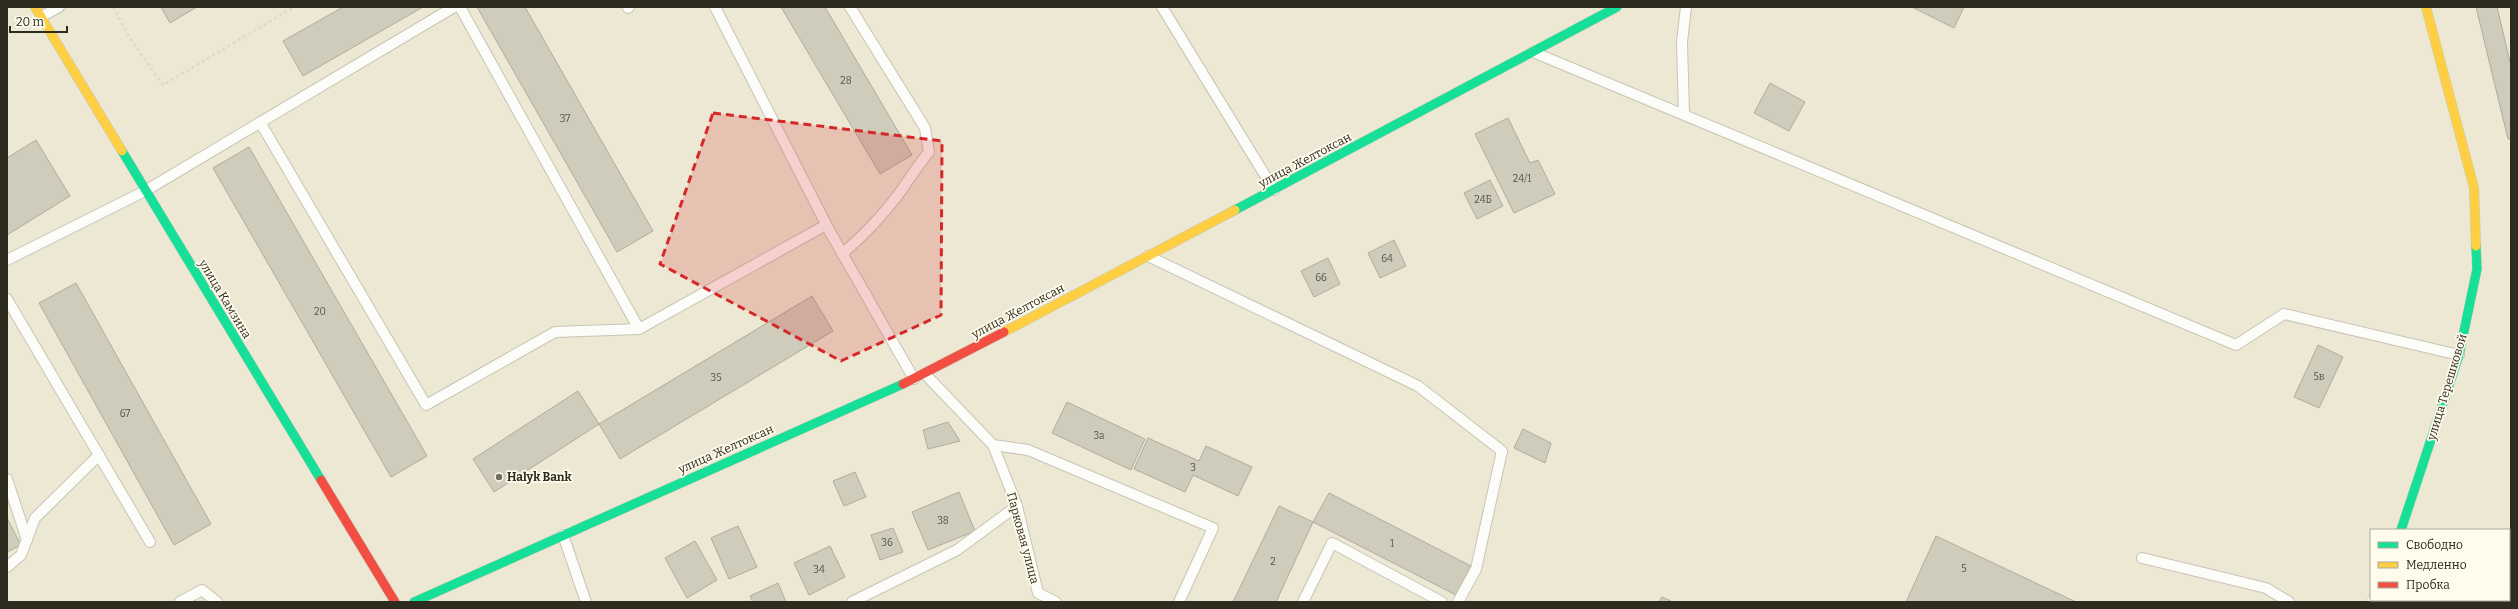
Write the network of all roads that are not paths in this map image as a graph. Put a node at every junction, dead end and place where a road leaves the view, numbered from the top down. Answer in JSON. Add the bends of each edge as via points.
{"nodes":[{"id":1,"x":35,"y":7,"type":"edge"},
{"id":2,"x":59,"y":7,"type":"edge"},
{"id":3,"x":454,"y":7,"type":"edge"},
{"id":4,"x":460,"y":7,"type":"edge"},
{"id":5,"x":715,"y":7,"type":"edge"},
{"id":6,"x":850,"y":7,"type":"edge"},
{"id":7,"x":1162,"y":7,"type":"edge"},
{"id":8,"x":1617,"y":7,"type":"edge"},
{"id":9,"x":1686,"y":7,"type":"edge"},
{"id":10,"x":2426,"y":7,"type":"edge"},
{"id":11,"x":41,"y":17,"type":"junction"},
{"id":12,"x":1533,"y":52,"type":"junction"},
{"id":13,"x":1684,"y":114,"type":"junction"},
{"id":14,"x":260,"y":122,"type":"junction"},
{"id":15,"x":1274,"y":190,"type":"junction"},
{"id":16,"x":145,"y":191,"type":"junction"},
{"id":17,"x":834,"y":241,"type":"junction"},
{"id":18,"x":842,"y":254,"type":"junction"},
{"id":19,"x":1148,"y":256,"type":"junction"},
{"id":20,"x":7,"y":260,"type":"edge"},
{"id":21,"x":7,"y":299,"type":"edge"},
{"id":22,"x":639,"y":329,"type":"junction"},
{"id":23,"x":2459,"y":355,"type":"junction"},
{"id":24,"x":925,"y":374,"type":"junction"},
{"id":25,"x":914,"y":379,"type":"junction"},
{"id":26,"x":993,"y":445,"type":"junction"},
{"id":27,"x":99,"y":455,"type":"junction"},
{"id":28,"x":7,"y":479,"type":"edge"},
{"id":29,"x":1017,"y":506,"type":"junction"},
{"id":30,"x":2401,"y":529,"type":"edge"},
{"id":31,"x":563,"y":535,"type":"junction"},
{"id":32,"x":27,"y":540,"type":"junction"},
{"id":33,"x":150,"y":542,"type":"dead end"},
{"id":34,"x":2142,"y":558,"type":"dead end"},
{"id":35,"x":7,"y":567,"type":"edge"},
{"id":36,"x":180,"y":602,"type":"edge"},
{"id":37,"x":217,"y":602,"type":"edge"},
{"id":38,"x":395,"y":602,"type":"edge"},
{"id":39,"x":414,"y":602,"type":"edge"},
{"id":40,"x":586,"y":602,"type":"edge"},
{"id":41,"x":852,"y":602,"type":"edge"},
{"id":42,"x":1056,"y":602,"type":"edge"},
{"id":43,"x":1179,"y":602,"type":"edge"},
{"id":44,"x":1303,"y":602,"type":"edge"},
{"id":45,"x":1442,"y":602,"type":"edge"},
{"id":46,"x":1458,"y":602,"type":"edge"},
{"id":47,"x":2289,"y":602,"type":"edge"}],
"edges":[{"from":1,"to":11,"type":"street","name":"улица Камзина"},
{"from":2,"to":11,"type":"lane"},
{"from":3,"to":14,"type":"lane"},
{"from":4,"to":22,"type":"lane"},
{"from":5,"to":17,"type":"lane"},
{"from":6,"to":18,"type":"lane","via":[[925,128],[929,152],[911,172],[898,195],[858,241]]},
{"from":7,"to":15,"type":"lane"},
{"from":8,"to":12,"type":"street","name":"улица Желтоксан"},
{"from":9,"to":13,"type":"lane","via":[[1682,42]]},
{"from":10,"to":23,"type":"street","name":"улица Терешковой","via":[[2474,188],[2477,269]]},
{"from":11,"to":16,"type":"street","name":"улица Камзина"},
{"from":12,"to":13,"type":"lane"},
{"from":12,"to":15,"type":"street","name":"улица Желтоксан"},
{"from":13,"to":23,"type":"lane","via":[[2236,344],[2284,314]]},
{"from":14,"to":16,"type":"lane"},
{"from":14,"to":22,"type":"lane","via":[[426,405],[555,332]]},
{"from":15,"to":19,"type":"street","name":"улица Желтоксан"},
{"from":16,"to":20,"type":"lane"},
{"from":16,"to":38,"type":"street","name":"улица Камзина"},
{"from":17,"to":18,"type":"lane"},
{"from":17,"to":22,"type":"lane","via":[[826,225]]},
{"from":18,"to":25,"type":"lane"},
{"from":19,"to":24,"type":"street","name":"улица Желтоксан"},
{"from":19,"to":46,"type":"lane","via":[[1418,386],[1502,451],[1476,569]]},
{"from":21,"to":27,"type":"lane"},
{"from":23,"to":30,"type":"street","name":"улица Терешковой"},
{"from":24,"to":25,"type":"street","name":"улица Желтоксан"},
{"from":24,"to":26,"type":"lane","name":"Парковая улица"},
{"from":25,"to":31,"type":"street","name":"улица Желтоксан"},
{"from":26,"to":29,"type":"lane","name":"Парковая улица"},
{"from":26,"to":43,"type":"lane","via":[[1028,450],[1213,528]]},
{"from":27,"to":32,"type":"lane","via":[[36,518]]},
{"from":27,"to":33,"type":"lane"},
{"from":28,"to":32,"type":"lane"},
{"from":29,"to":41,"type":"lane","via":[[957,550]]},
{"from":29,"to":42,"type":"lane","name":"Парковая улица","via":[[1038,593]]},
{"from":31,"to":39,"type":"street","name":"улица Желтоксан"},
{"from":31,"to":40,"type":"lane"},
{"from":32,"to":35,"type":"lane","via":[[21,555]]},
{"from":34,"to":47,"type":"lane","via":[[2266,588]]},
{"from":36,"to":37,"type":"lane","via":[[202,590]]},
{"from":44,"to":45,"type":"lane","via":[[1332,542]]}]}
